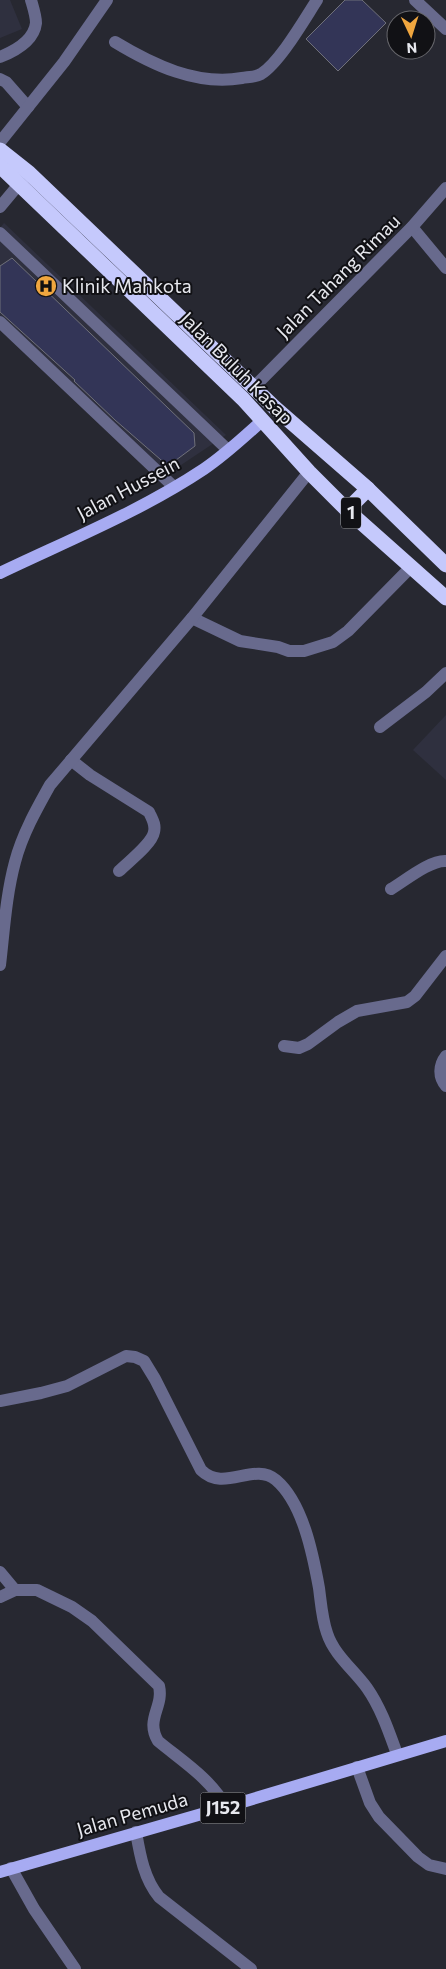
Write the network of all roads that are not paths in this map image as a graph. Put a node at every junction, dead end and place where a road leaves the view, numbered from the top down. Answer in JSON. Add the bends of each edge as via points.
{"nodes":[{"id":1,"x":31,"y":0,"type":"edge"},
{"id":2,"x":107,"y":0,"type":"edge"},
{"id":3,"x":316,"y":0,"type":"edge"},
{"id":4,"x":415,"y":0,"type":"edge"},
{"id":5,"x":446,"y":29,"type":"edge"},
{"id":6,"x":115,"y":42,"type":"dead end"},
{"id":7,"x":0,"y":57,"type":"edge"},
{"id":8,"x":0,"y":79,"type":"edge"},
{"id":9,"x":28,"y":107,"type":"junction"},
{"id":10,"x":0,"y":142,"type":"edge"},
{"id":11,"x":0,"y":150,"type":"edge"},
{"id":12,"x":0,"y":166,"type":"edge"},
{"id":13,"x":24,"y":178,"type":"junction"},
{"id":14,"x":446,"y":188,"type":"edge"},
{"id":15,"x":0,"y":207,"type":"edge"},
{"id":16,"x":412,"y":227,"type":"junction"},
{"id":17,"x":0,"y":233,"type":"edge"},
{"id":18,"x":446,"y":268,"type":"edge"},
{"id":19,"x":0,"y":322,"type":"edge"},
{"id":20,"x":254,"y":388,"type":"junction"},
{"id":21,"x":263,"y":420,"type":"junction"},
{"id":22,"x":228,"y":450,"type":"junction"},
{"id":23,"x":309,"y":472,"type":"junction"},
{"id":24,"x":174,"y":487,"type":"junction"},
{"id":25,"x":368,"y":489,"type":"junction"},
{"id":26,"x":347,"y":510,"type":"junction"},
{"id":27,"x":446,"y":565,"type":"edge"},
{"id":28,"x":411,"y":567,"type":"junction"},
{"id":29,"x":0,"y":573,"type":"edge"},
{"id":30,"x":446,"y":598,"type":"edge"},
{"id":31,"x":192,"y":618,"type":"junction"},
{"id":32,"x":446,"y":673,"type":"edge"},
{"id":33,"x":380,"y":727,"type":"dead end"},
{"id":34,"x":71,"y":760,"type":"junction"},
{"id":35,"x":446,"y":861,"type":"edge"},
{"id":36,"x":119,"y":871,"type":"dead end"},
{"id":37,"x":392,"y":889,"type":"dead end"},
{"id":38,"x":446,"y":956,"type":"edge"},
{"id":39,"x":0,"y":964,"type":"edge"},
{"id":40,"x":284,"y":1046,"type":"dead end"},
{"id":41,"x":446,"y":1056,"type":"edge"},
{"id":42,"x":446,"y":1086,"type":"edge"},
{"id":43,"x":0,"y":1401,"type":"edge"},
{"id":44,"x":0,"y":1572,"type":"edge"},
{"id":45,"x":15,"y":1590,"type":"junction"},
{"id":46,"x":0,"y":1597,"type":"edge"},
{"id":47,"x":446,"y":1741,"type":"edge"},
{"id":48,"x":397,"y":1754,"type":"junction"},
{"id":49,"x":357,"y":1767,"type":"junction"},
{"id":50,"x":226,"y":1807,"type":"junction"},
{"id":51,"x":136,"y":1832,"type":"junction"},
{"id":52,"x":446,"y":1869,"type":"edge"},
{"id":53,"x":5,"y":1870,"type":"edge"},
{"id":54,"x":75,"y":1969,"type":"edge"},
{"id":55,"x":251,"y":1969,"type":"edge"}],
"edges":[{"from":1,"to":7,"type":"street","via":[[36,23],[32,35],[21,46]]},
{"from":2,"to":9,"type":"street"},
{"from":3,"to":6,"type":"street","via":[[281,53],[260,74],[233,79],[178,73]]},
{"from":4,"to":5,"type":"street"},
{"from":8,"to":9,"type":"street"},
{"from":9,"to":10,"type":"street"},
{"from":11,"to":13,"type":"highway","name":"Jalan Buluh Kasap","number":"1"},
{"from":12,"to":13,"type":"highway","name":"Jalan Buluh Kasap","number":"1"},
{"from":13,"to":15,"type":"street"},
{"from":13,"to":20,"type":"highway","name":"Jalan Buluh Kasap","number":"1"},
{"from":13,"to":21,"type":"highway","name":"Jalan Buluh Kasap","number":"1"},
{"from":14,"to":16,"type":"street","name":"Jalan Tahang Rimau"},
{"from":16,"to":18,"type":"street"},
{"from":16,"to":20,"type":"street","name":"Jalan Tahang Rimau"},
{"from":17,"to":22,"type":"street"},
{"from":19,"to":24,"type":"street"},
{"from":20,"to":25,"type":"highway","name":"Jalan Buluh Kasap","number":"1"},
{"from":21,"to":22,"type":"main road","name":"Jalan Hussein"},
{"from":21,"to":23,"type":"highway","name":"Jalan Buluh Kasap","number":"1"},
{"from":22,"to":24,"type":"main road","name":"Jalan Hussein"},
{"from":23,"to":26,"type":"highway","name":"Jalan Buluh Kasap","number":"1"},
{"from":23,"to":31,"type":"street"},
{"from":24,"to":29,"type":"main road","name":"Jalan Hussein"},
{"from":25,"to":26,"type":"highway"},
{"from":25,"to":27,"type":"highway","name":"Jalan Buluh Kasap","number":"1"},
{"from":26,"to":28,"type":"highway","name":"Jalan Buluh Kasap","number":"1"},
{"from":28,"to":30,"type":"highway","name":"Jalan Buluh Kasap","number":"1"},
{"from":28,"to":31,"type":"street","via":[[348,631],[333,642],[304,652],[240,641]]},
{"from":31,"to":34,"type":"street"},
{"from":32,"to":33,"type":"street"},
{"from":34,"to":36,"type":"street","via":[[149,812],[154,822],[151,840]]},
{"from":34,"to":39,"type":"street","via":[[50,785],[19,849],[10,886]]},
{"from":35,"to":37,"type":"street","via":[[431,864]]},
{"from":38,"to":40,"type":"street","via":[[416,996],[407,1002],[357,1012],[308,1044],[299,1048]]},
{"from":41,"to":42,"type":"street","via":[[440,1075]]},
{"from":43,"to":48,"type":"street","via":[[67,1386],[126,1356],[144,1361],[207,1476],[229,1479],[260,1474],[274,1478],[289,1494],[304,1527],[315,1566],[322,1617],[332,1645],[368,1689],[384,1718]]},
{"from":44,"to":45,"type":"street"},
{"from":45,"to":46,"type":"street"},
{"from":45,"to":50,"type":"street","via":[[37,1590],[72,1607],[92,1621],[153,1680],[160,1696],[152,1722],[158,1741],[210,1784]]},
{"from":47,"to":48,"type":"main road","name":"Jalan Pemuda","number":"J152"},
{"from":48,"to":49,"type":"main road","name":"Jalan Pemuda","number":"J152"},
{"from":49,"to":50,"type":"main road","name":"Jalan Pemuda","number":"J152"},
{"from":49,"to":52,"type":"street","via":[[370,1803],[379,1817],[418,1857],[429,1865]]},
{"from":50,"to":51,"type":"main road","name":"Jalan Pemuda","number":"J152"},
{"from":51,"to":53,"type":"main road","name":"Jalan Pemuda","number":"J152"},
{"from":51,"to":55,"type":"street","via":[[145,1871],[159,1897]]},
{"from":53,"to":54,"type":"street"}]}
